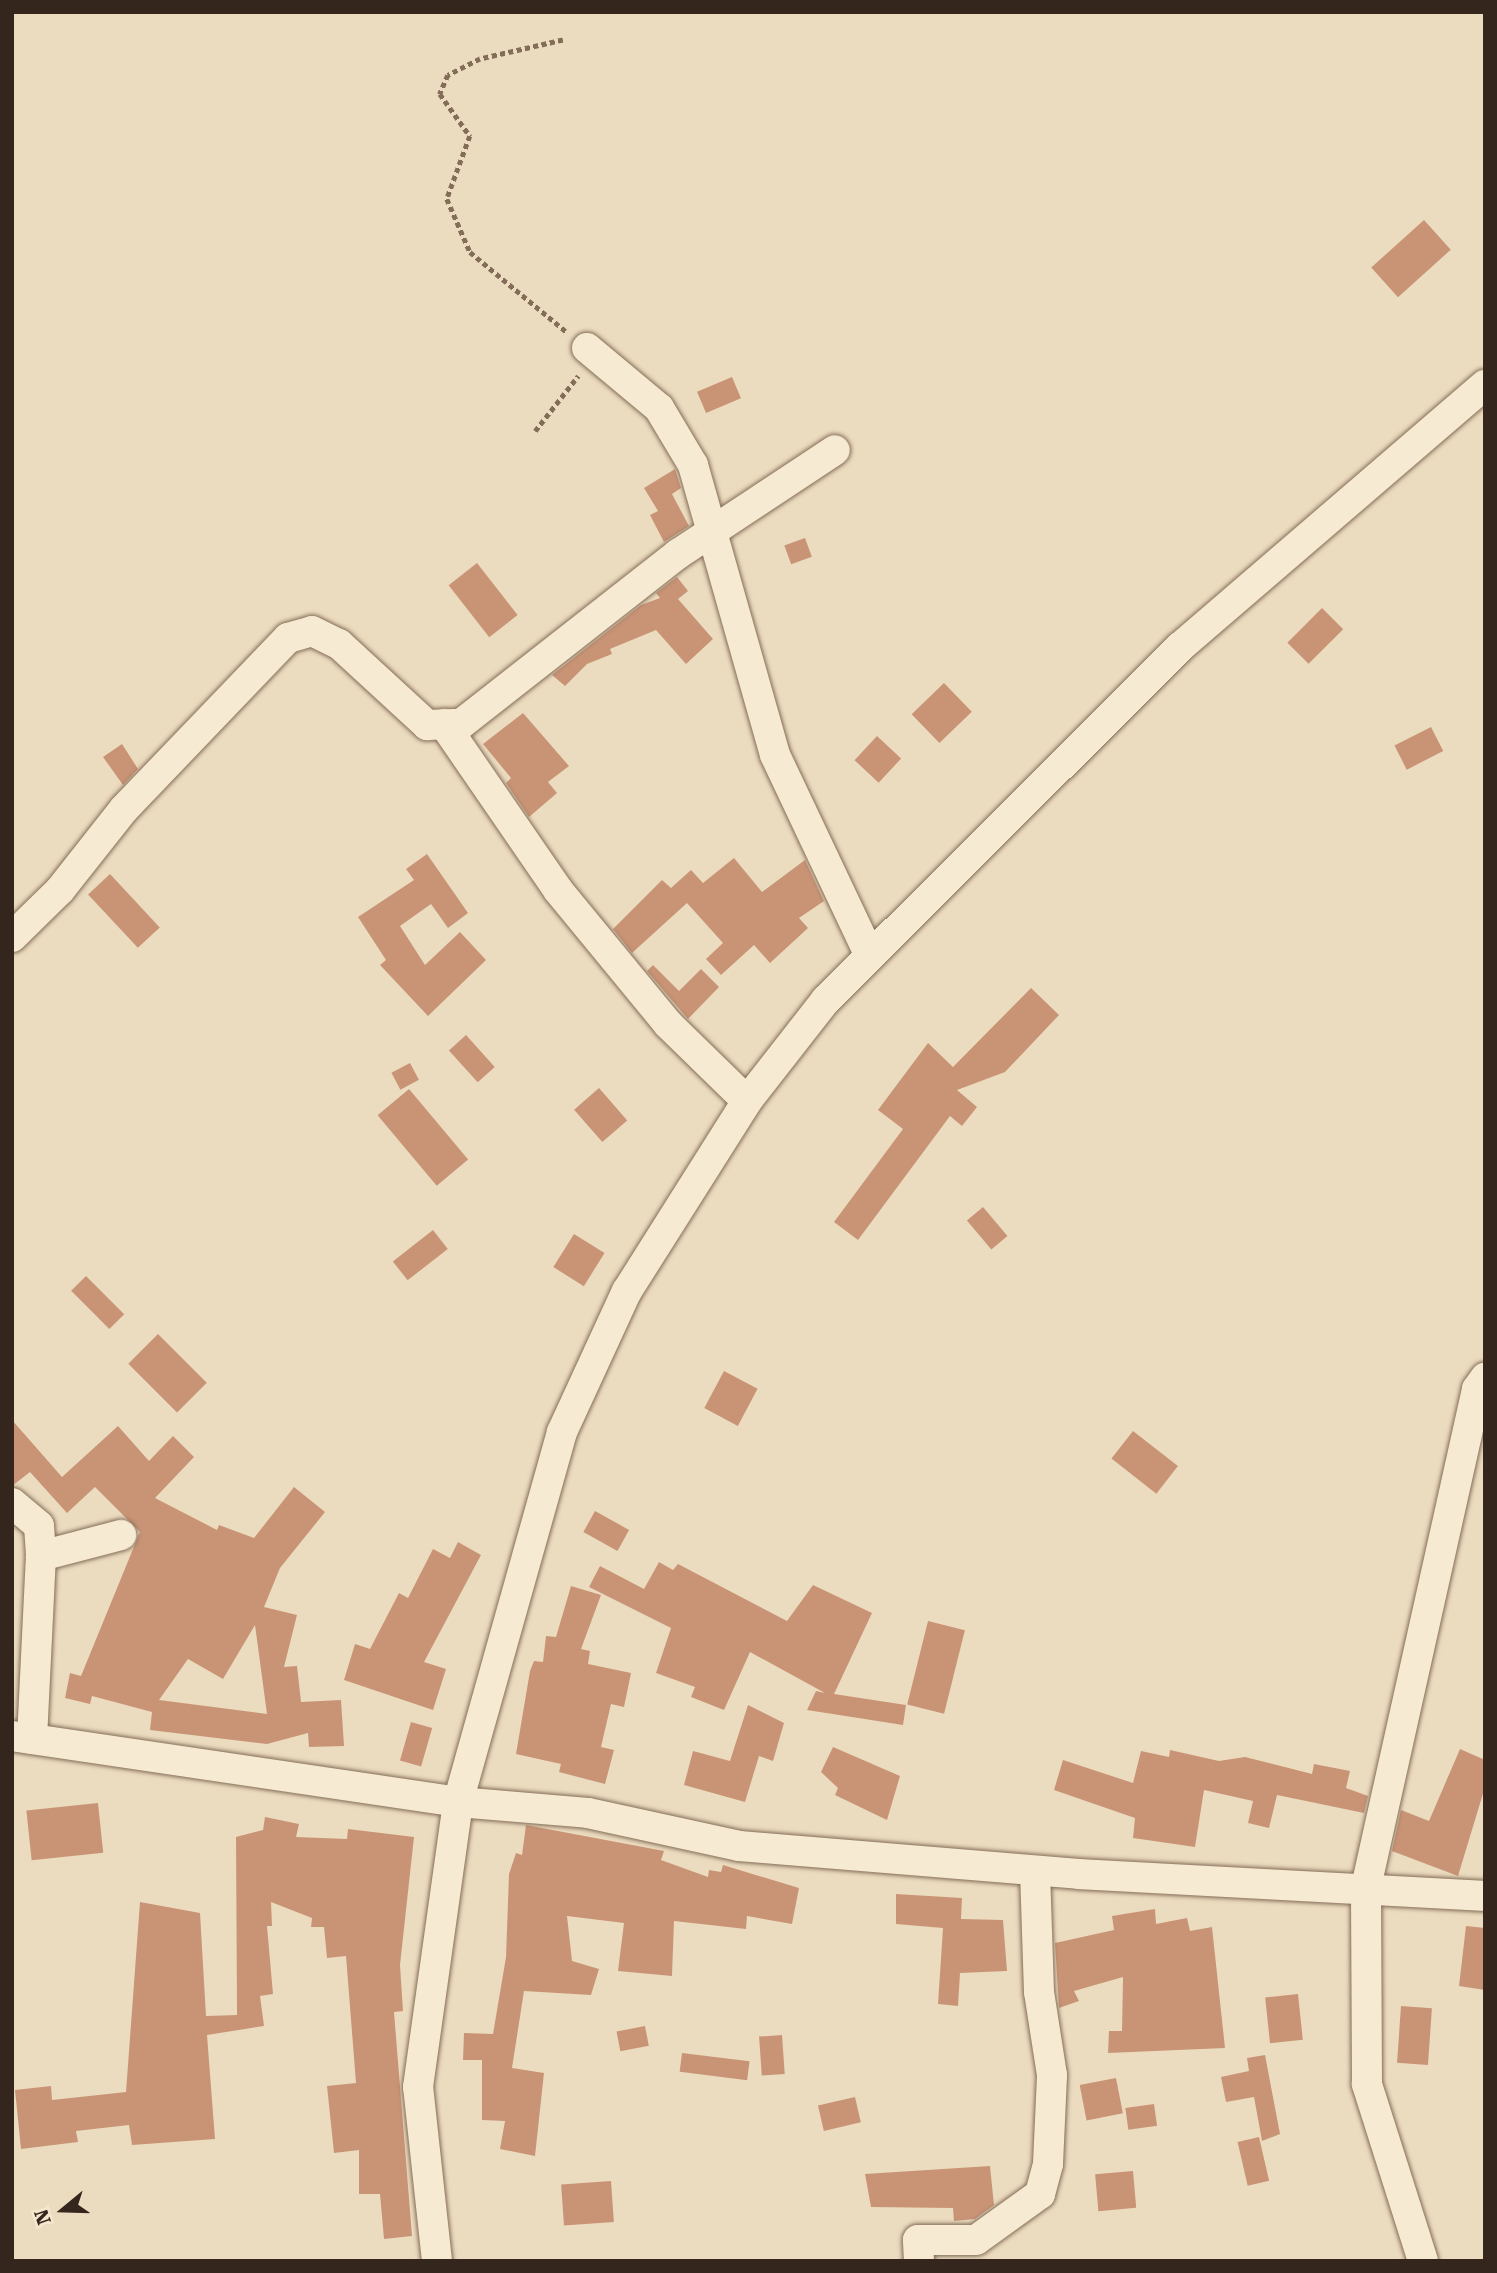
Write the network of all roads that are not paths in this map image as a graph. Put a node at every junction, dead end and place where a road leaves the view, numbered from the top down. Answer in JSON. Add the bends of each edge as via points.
{"nodes":[{"id":1,"x":587,"y":348,"type":"road end"},
{"id":2,"x":1485,"y":385,"type":"edge"},
{"id":3,"x":835,"y":450,"type":"dead end"},
{"id":4,"x":710,"y":534,"type":"junction"},
{"id":5,"x":444,"y":724,"type":"junction"},
{"id":6,"x":12,"y":937,"type":"edge"},
{"id":7,"x":870,"y":956,"type":"junction"},
{"id":8,"x":747,"y":1101,"type":"junction"},
{"id":9,"x":1485,"y":1378,"type":"edge"},
{"id":10,"x":12,"y":1503,"type":"edge"},
{"id":11,"x":121,"y":1535,"type":"dead end"},
{"id":12,"x":41,"y":1556,"type":"junction"},
{"id":13,"x":22,"y":1737,"type":"edge"},
{"id":14,"x":458,"y":1802,"type":"junction"},
{"id":15,"x":1035,"y":1871,"type":"junction"},
{"id":16,"x":1366,"y":1887,"type":"junction"},
{"id":17,"x":1485,"y":1896,"type":"edge"},
{"id":18,"x":437,"y":2261,"type":"edge"},
{"id":19,"x":919,"y":2261,"type":"edge"},
{"id":20,"x":1423,"y":2261,"type":"edge"}],
"edges":[{"from":1,"to":4,"type":"street","via":[[659,408],[693,465]]},
{"from":2,"to":7,"type":"street","via":[[1180,647]]},
{"from":3,"to":4,"type":"street"},
{"from":4,"to":5,"type":"street","via":[[496,701],[461,724]]},
{"from":4,"to":7,"type":"street","via":[[775,755]]},
{"from":5,"to":6,"type":"street","via":[[426,725],[339,644],[312,631],[288,638],[124,809],[60,890]]},
{"from":5,"to":8,"type":"street","via":[[558,890],[668,1024]]},
{"from":7,"to":8,"type":"street"},
{"from":8,"to":14,"type":"street","via":[[627,1291],[562,1432]]},
{"from":9,"to":16,"type":"street","via":[[1477,1390]]},
{"from":10,"to":12,"type":"street","via":[[39,1526]]},
{"from":11,"to":12,"type":"street"},
{"from":12,"to":13,"type":"street"},
{"from":13,"to":14,"type":"street"},
{"from":14,"to":15,"type":"street","via":[[587,1812],[739,1846]]},
{"from":14,"to":18,"type":"street","via":[[418,2087]]},
{"from":15,"to":16,"type":"street"},
{"from":15,"to":19,"type":"street","via":[[1039,1992],[1052,2076],[1048,2164],[1040,2194],[976,2240],[918,2240]]},
{"from":16,"to":17,"type":"street"},
{"from":16,"to":20,"type":"street","via":[[1367,2084]]}]}
